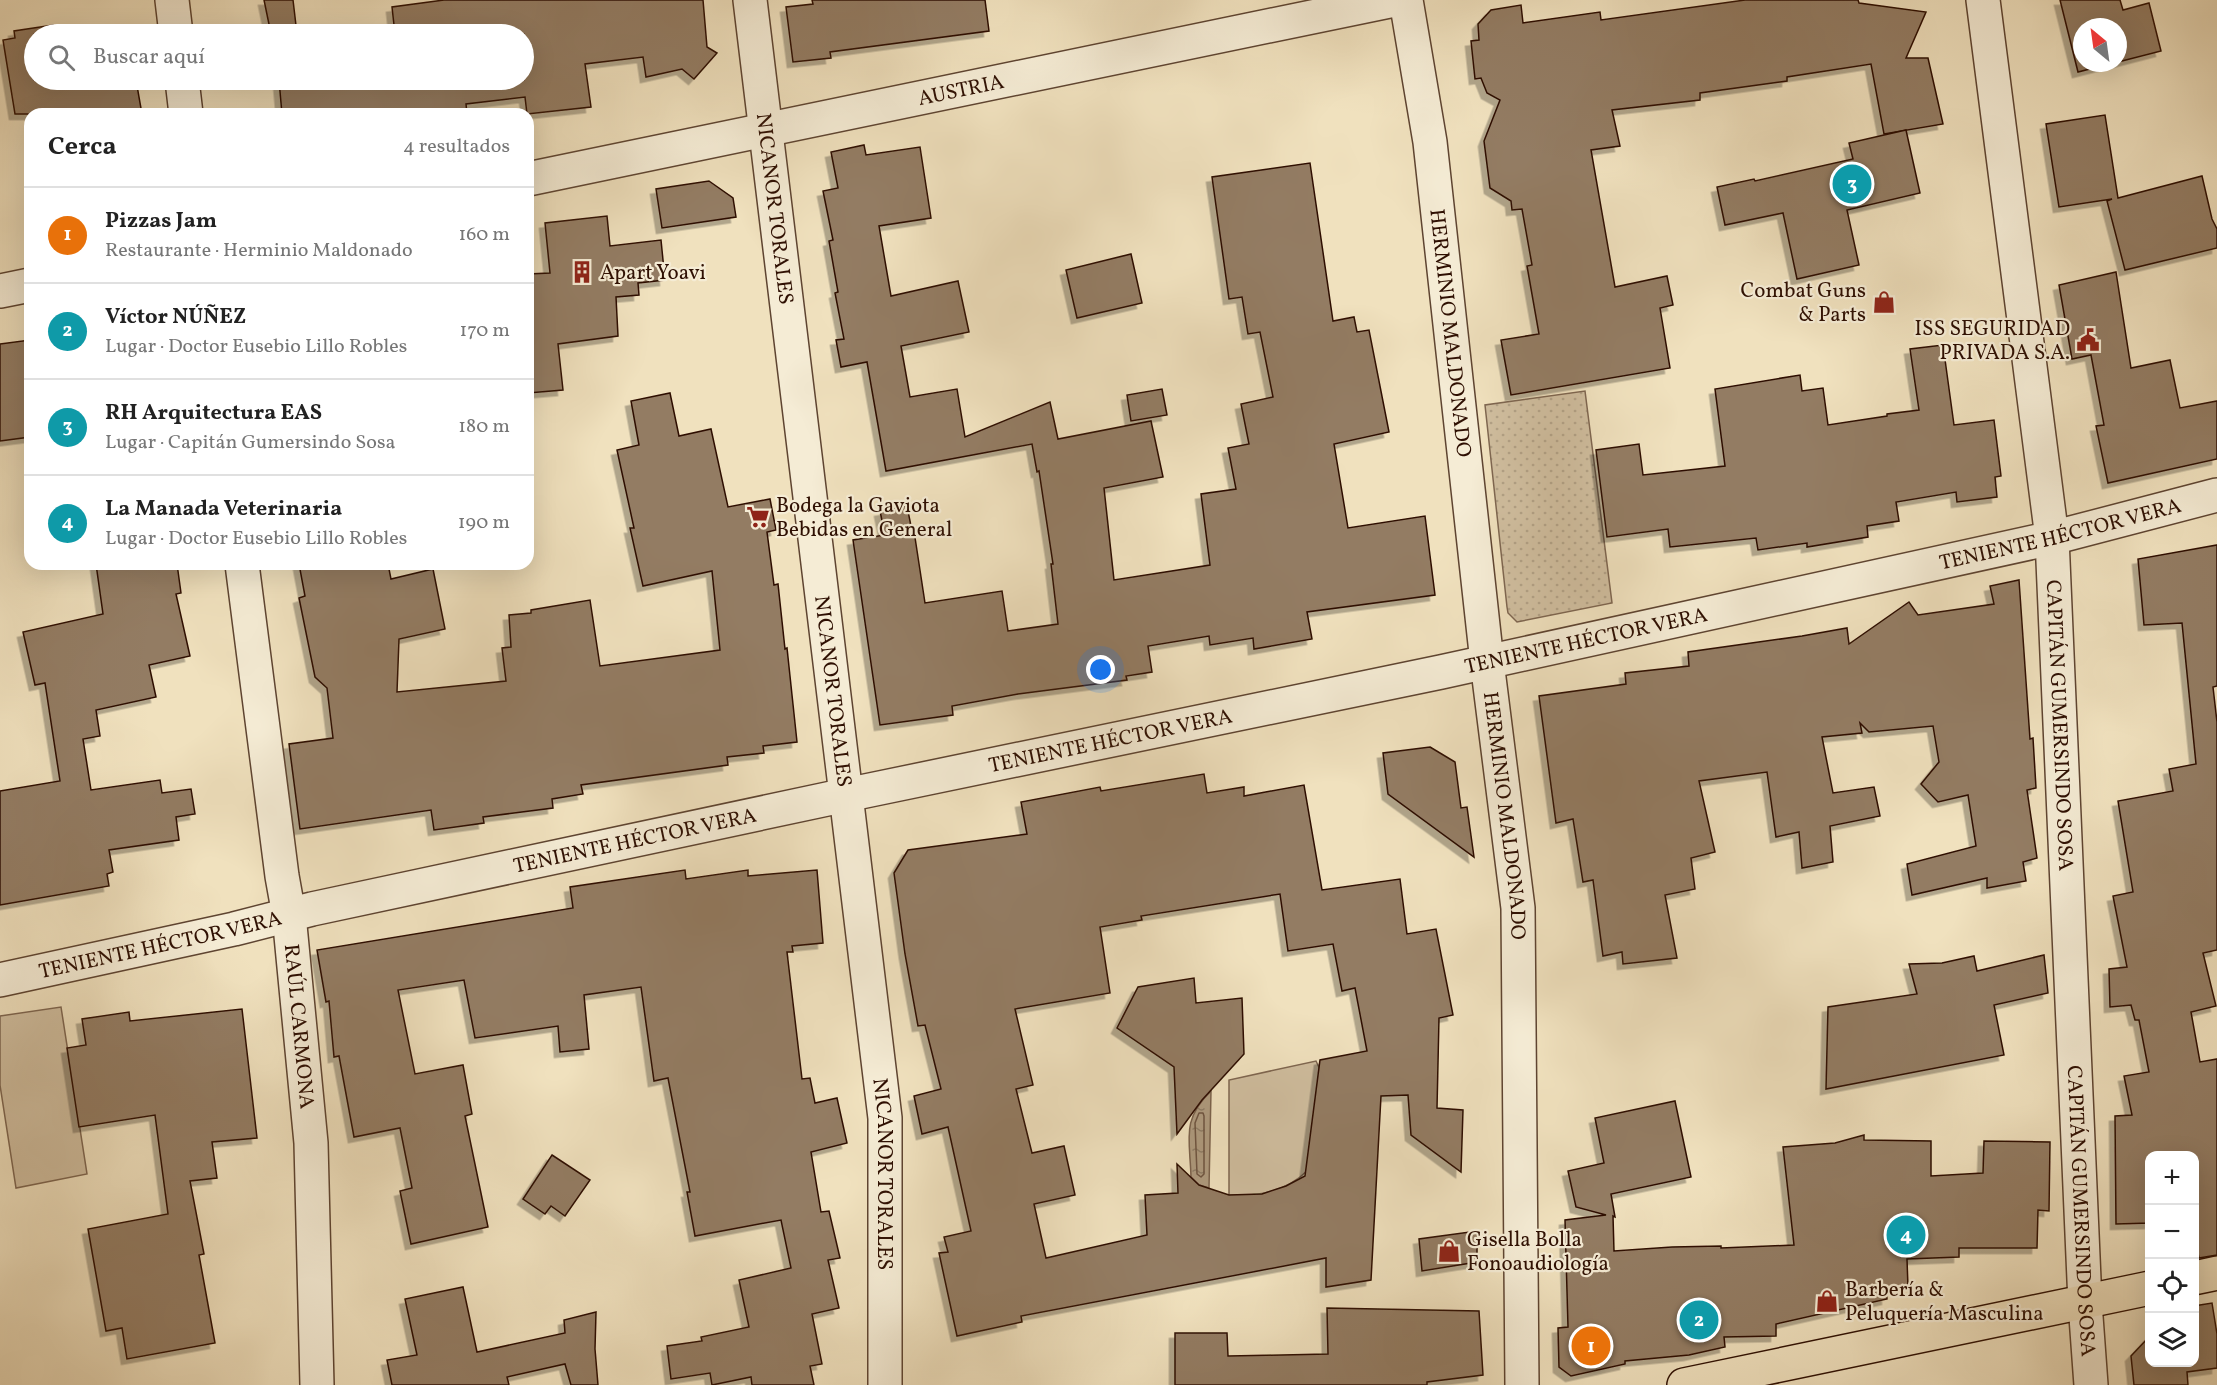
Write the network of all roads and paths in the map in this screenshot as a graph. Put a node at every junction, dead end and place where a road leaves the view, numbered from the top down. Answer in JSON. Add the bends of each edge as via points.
{"nodes":[{"id":1,"x":172,"y":0,"type":"edge"},
{"id":2,"x":750,"y":0,"type":"edge"},
{"id":3,"x":1394,"y":0,"type":"edge"},
{"id":4,"x":1406,"y":0,"type":"edge"},
{"id":5,"x":1983,"y":0,"type":"edge"},
{"id":6,"x":175,"y":24,"type":"edge"},
{"id":7,"x":183,"y":90,"type":"edge"},
{"id":8,"x":185,"y":108,"type":"edge"},
{"id":9,"x":765,"y":130,"type":"junction"},
{"id":10,"x":534,"y":178,"type":"edge"},
{"id":11,"x":24,"y":286,"type":"edge"},
{"id":12,"x":0,"y":291,"type":"edge"},
{"id":13,"x":2217,"y":495,"type":"edge"},
{"id":14,"x":2052,"y":538,"type":"junction"},
{"id":15,"x":243,"y":570,"type":"edge"},
{"id":16,"x":1487,"y":662,"type":"junction"},
{"id":17,"x":846,"y":795,"type":"junction"},
{"id":18,"x":289,"y":915,"type":"junction"},
{"id":19,"x":0,"y":980,"type":"edge"},
{"id":20,"x":2217,"y":1273,"type":"edge"},
{"id":21,"x":2199,"y":1277,"type":"edge"},
{"id":22,"x":2145,"y":1289,"type":"edge"},
{"id":23,"x":2085,"y":1303,"type":"junction"},
{"id":24,"x":317,"y":1385,"type":"edge"},
{"id":25,"x":885,"y":1385,"type":"edge"},
{"id":26,"x":1522,"y":1385,"type":"edge"},
{"id":27,"x":1684,"y":1385,"type":"edge"},
{"id":28,"x":2091,"y":1385,"type":"edge"}],
"edges":[{"from":1,"to":6,"type":"street"},
{"from":2,"to":9,"type":"street","name":"NICANOR TORALES"},
{"from":3,"to":9,"type":"street","name":"AUSTRIA"},
{"from":4,"to":16,"type":"street","name":"HERMINIO MALDONADO","via":[[1430,142]]},
{"from":5,"to":14,"type":"street","name":"CAPITÁN GUMERSINDO SOSA"},
{"from":7,"to":8,"type":"street"},
{"from":9,"to":10,"type":"street","name":"AUSTRIA"},
{"from":9,"to":17,"type":"street","name":"NICANOR TORALES"},
{"from":11,"to":12,"type":"street"},
{"from":13,"to":14,"type":"street","name":"TENIENTE HÉCTOR VERA"},
{"from":14,"to":16,"type":"street","name":"TENIENTE HÉCTOR VERA"},
{"from":14,"to":23,"type":"street","name":"CAPITÁN GUMERSINDO SOSA"},
{"from":15,"to":18,"type":"street","name":"RAÚL CARMONA"},
{"from":16,"to":17,"type":"street","name":"TENIENTE HÉCTOR VERA"},
{"from":16,"to":26,"type":"street","name":"HERMINIO MALDONADO","via":[[1518,908]]},
{"from":17,"to":18,"type":"street","name":"TENIENTE HÉCTOR VERA"},
{"from":17,"to":25,"type":"street","name":"NICANOR TORALES","via":[[885,1118]]},
{"from":18,"to":19,"type":"street","name":"TENIENTE HÉCTOR VERA"},
{"from":18,"to":24,"type":"street","name":"RAÚL CARMONA","via":[[311,1143]]},
{"from":20,"to":21,"type":"main road"},
{"from":22,"to":23,"type":"main road"},
{"from":23,"to":27,"type":"main road"},
{"from":23,"to":28,"type":"street","name":"CAPITÁN GUMERSINDO SOSA"}]}
